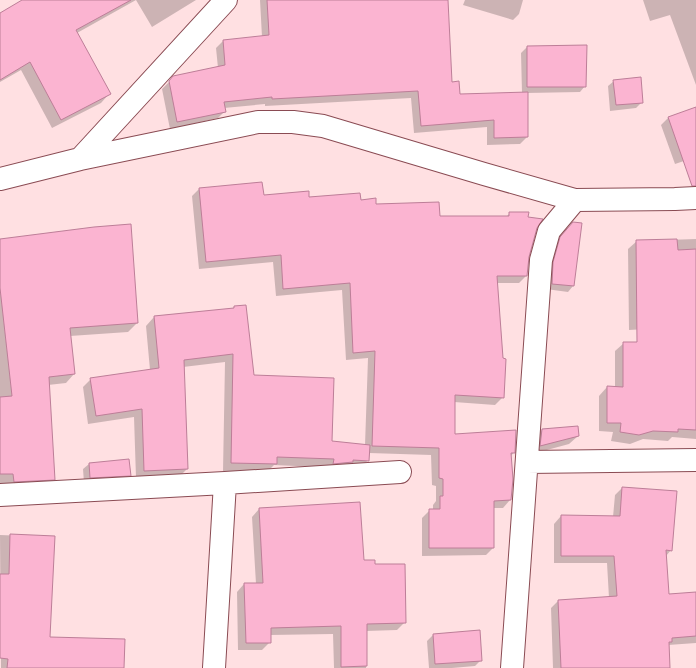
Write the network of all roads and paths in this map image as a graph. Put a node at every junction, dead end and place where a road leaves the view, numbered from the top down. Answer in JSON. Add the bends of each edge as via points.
{"nodes":[{"id":1,"x":226,"y":0,"type":"edge"},
{"id":2,"x":80,"y":159,"type":"junction"},
{"id":3,"x":0,"y":179,"type":"edge"},
{"id":4,"x":696,"y":198,"type":"edge"},
{"id":5,"x":575,"y":200,"type":"junction"},
{"id":6,"x":696,"y":460,"type":"edge"},
{"id":7,"x":527,"y":462,"type":"junction"},
{"id":8,"x":400,"y":472,"type":"dead end"},
{"id":9,"x":225,"y":484,"type":"junction"},
{"id":10,"x":0,"y":495,"type":"edge"},
{"id":11,"x":214,"y":668,"type":"edge"},
{"id":12,"x":512,"y":668,"type":"edge"}],
"edges":[{"from":1,"to":2,"type":"street"},
{"from":2,"to":3,"type":"street"},
{"from":2,"to":5,"type":"street","via":[[258,122],[293,122],[323,126]]},
{"from":4,"to":5,"type":"street"},
{"from":5,"to":7,"type":"street","via":[[549,231],[541,260]]},
{"from":6,"to":7,"type":"street"},
{"from":7,"to":12,"type":"street"},
{"from":8,"to":9,"type":"street"},
{"from":9,"to":10,"type":"street"},
{"from":9,"to":11,"type":"street"}]}
